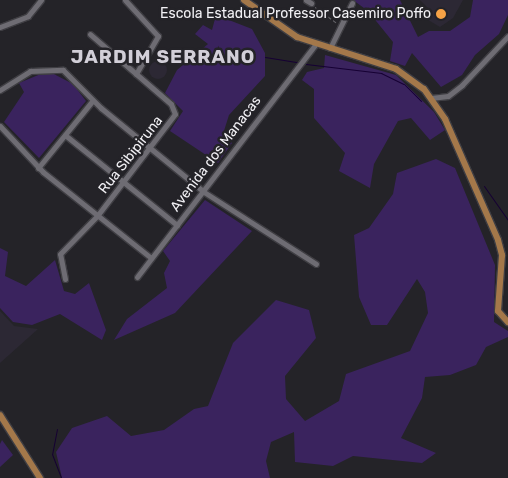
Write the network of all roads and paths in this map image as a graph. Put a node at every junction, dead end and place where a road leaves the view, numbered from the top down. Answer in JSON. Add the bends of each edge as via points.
{"nodes":[{"id":1,"x":41,"y":0,"type":"edge"},
{"id":2,"x":125,"y":0,"type":"edge"},
{"id":3,"x":244,"y":0,"type":"edge"},
{"id":4,"x":308,"y":2,"type":"edge"},
{"id":5,"x":352,"y":3,"type":"dead end"},
{"id":6,"x":341,"y":25,"type":"junction"},
{"id":7,"x":0,"y":27,"type":"edge"},
{"id":8,"x":90,"y":34,"type":"dead end"},
{"id":9,"x":508,"y":36,"type":"edge"},
{"id":10,"x":315,"y":45,"type":"junction"},
{"id":11,"x":330,"y":48,"type":"junction"},
{"id":12,"x":136,"y":74,"type":"junction"},
{"id":13,"x":0,"y":90,"type":"edge"},
{"id":14,"x":431,"y":98,"type":"junction"},
{"id":15,"x":93,"y":100,"type":"junction"},
{"id":16,"x":0,"y":126,"type":"edge"},
{"id":17,"x":65,"y":135,"type":"junction"},
{"id":18,"x":150,"y":150,"type":"junction"},
{"id":19,"x":38,"y":168,"type":"junction"},
{"id":20,"x":124,"y":182,"type":"junction"},
{"id":21,"x":204,"y":192,"type":"junction"},
{"id":22,"x":97,"y":216,"type":"junction"},
{"id":23,"x":177,"y":225,"type":"junction"},
{"id":24,"x":151,"y":258,"type":"junction"},
{"id":25,"x":316,"y":264,"type":"dead end"},
{"id":26,"x":137,"y":277,"type":"dead end"},
{"id":27,"x":65,"y":279,"type":"dead end"},
{"id":28,"x":508,"y":322,"type":"edge"},
{"id":29,"x":0,"y":415,"type":"edge"},
{"id":30,"x":40,"y":478,"type":"edge"}],
"edges":[{"from":1,"to":7,"type":"street","via":[[28,16]]},
{"from":2,"to":12,"type":"street","via":[[158,36]]},
{"from":3,"to":10,"type":"main road"},
{"from":4,"to":6,"type":"path"},
{"from":5,"to":6,"type":"street"},
{"from":6,"to":11,"type":"street"},
{"from":8,"to":12,"type":"street","name":"Rua Sibipiruna"},
{"from":9,"to":14,"type":"street","via":[[462,85],[448,96]]},
{"from":10,"to":11,"type":"main road"},
{"from":10,"to":21,"type":"street","name":"Avenida dos Manacas"},
{"from":11,"to":14,"type":"main road","via":[[396,69]]},
{"from":12,"to":18,"type":"street","name":"Rua Sibipiruna","via":[[175,112]]},
{"from":13,"to":15,"type":"street","via":[[30,71],[55,68],[72,76]]},
{"from":14,"to":28,"type":"main road","via":[[498,240],[502,255],[498,311]]},
{"from":15,"to":17,"type":"street"},
{"from":15,"to":18,"type":"street"},
{"from":16,"to":19,"type":"street"},
{"from":17,"to":19,"type":"street"},
{"from":17,"to":20,"type":"street"},
{"from":18,"to":20,"type":"street","name":"Rua Sibipiruna"},
{"from":18,"to":21,"type":"street"},
{"from":19,"to":22,"type":"street"},
{"from":20,"to":22,"type":"street","name":"Rua Sibipiruna"},
{"from":20,"to":23,"type":"street"},
{"from":21,"to":23,"type":"street","name":"Avenida dos Manacas"},
{"from":21,"to":25,"type":"street"},
{"from":22,"to":24,"type":"street"},
{"from":22,"to":27,"type":"street","name":"Rua Sibipiruna","via":[[59,256]]},
{"from":23,"to":24,"type":"street","name":"Avenida dos Manacas"},
{"from":24,"to":26,"type":"street","name":"Avenida dos Manacas"},
{"from":29,"to":30,"type":"main road"}]}
